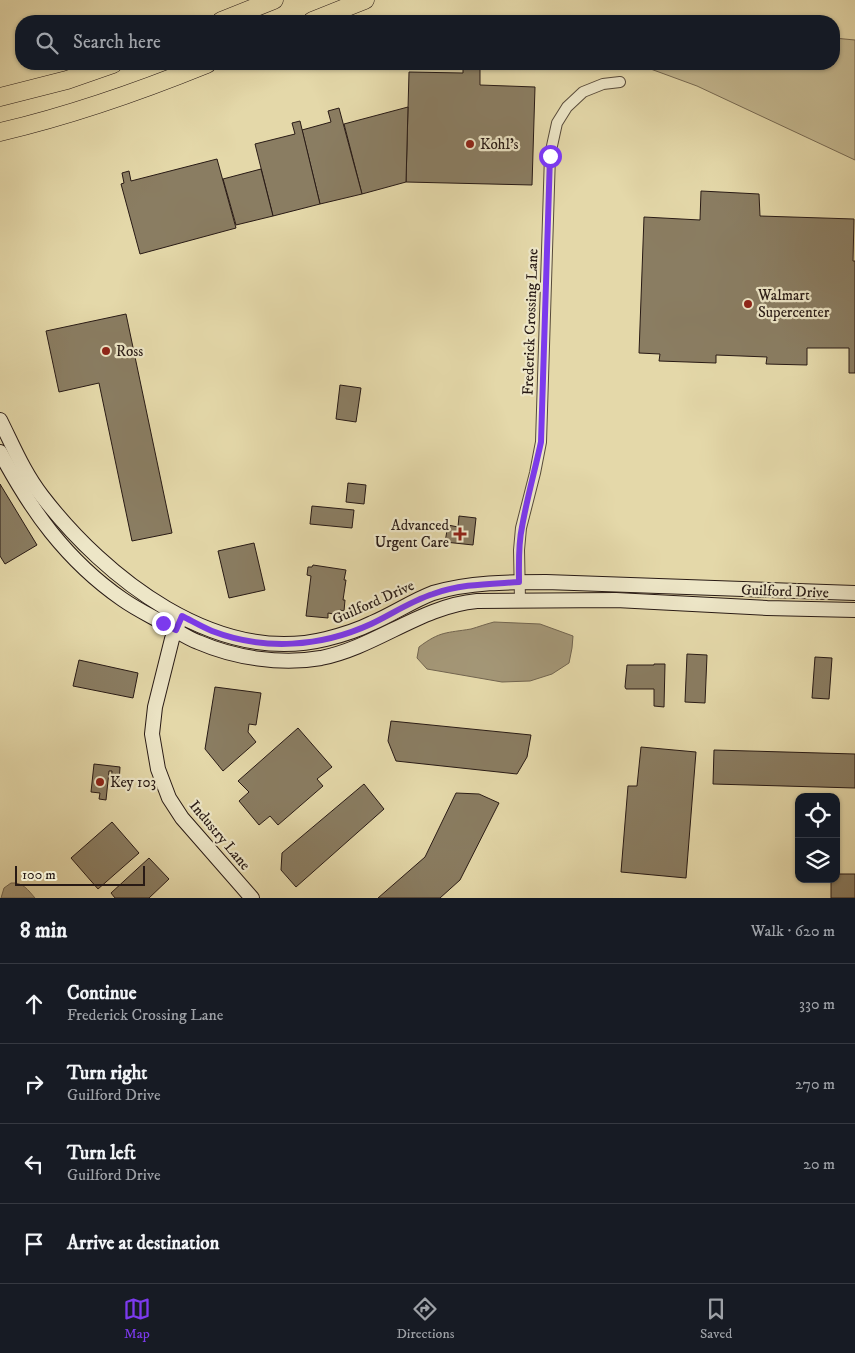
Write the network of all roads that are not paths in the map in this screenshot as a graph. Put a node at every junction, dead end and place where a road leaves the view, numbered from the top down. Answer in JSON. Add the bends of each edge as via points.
{"nodes":[{"id":1,"x":274,"y":0,"type":"edge"},
{"id":2,"x":365,"y":0,"type":"edge"},
{"id":3,"x":236,"y":15,"type":"edge"},
{"id":4,"x":327,"y":15,"type":"edge"},
{"id":5,"x":95,"y":70,"type":"edge"},
{"id":6,"x":191,"y":70,"type":"edge"},
{"id":7,"x":620,"y":82,"type":"dead end"},
{"id":8,"x":124,"y":96,"type":"junction"},
{"id":9,"x":0,"y":97,"type":"edge"},
{"id":10,"x":0,"y":132,"type":"edge"},
{"id":11,"x":0,"y":138,"type":"edge"},
{"id":12,"x":0,"y":420,"type":"edge"},
{"id":13,"x":0,"y":452,"type":"edge"},
{"id":14,"x":519,"y":582,"type":"junction"},
{"id":15,"x":855,"y":593,"type":"edge"},
{"id":16,"x":520,"y":600,"type":"junction"},
{"id":17,"x":855,"y":610,"type":"edge"},
{"id":18,"x":182,"y":616,"type":"junction"},
{"id":19,"x":176,"y":630,"type":"junction"},
{"id":20,"x":252,"y":898,"type":"edge"}],
"edges":[{"from":1,"to":3,"type":"highway"},
{"from":2,"to":4,"type":"highway"},
{"from":5,"to":9,"type":"highway"},
{"from":6,"to":8,"type":"highway"},
{"from":7,"to":14,"type":"street","name":"Frederick Crossing Lane","via":[[603,84],[583,92],[567,107],[557,123],[550,156],[541,442],[521,528]]},
{"from":8,"to":10,"type":"highway"},
{"from":8,"to":11,"type":"highway","via":[[77,115]]},
{"from":12,"to":18,"type":"main road","name":"Guilford Drive","via":[[41,495],[78,538],[120,576]]},
{"from":13,"to":19,"type":"main road","name":"Guilford Drive","via":[[32,507],[78,561],[122,600]]},
{"from":14,"to":15,"type":"main road","name":"Guilford Drive"},
{"from":14,"to":16,"type":"street","name":"Frederick Crossing Lane"},
{"from":14,"to":18,"type":"main road","name":"Guilford Drive","via":[[445,590],[343,635],[306,643],[268,644],[234,638],[211,631]]},
{"from":16,"to":17,"type":"main road","name":"Guilford Drive","via":[[616,600]]},
{"from":16,"to":19,"type":"main road","name":"Guilford Drive","via":[[461,602],[359,646],[308,659],[239,656],[196,642]]},
{"from":18,"to":19,"type":"main road","name":"Industry Lane"},
{"from":19,"to":20,"type":"main road","name":"Industry Lane","via":[[155,707],[152,734],[158,769],[169,798],[182,818]]}]}
